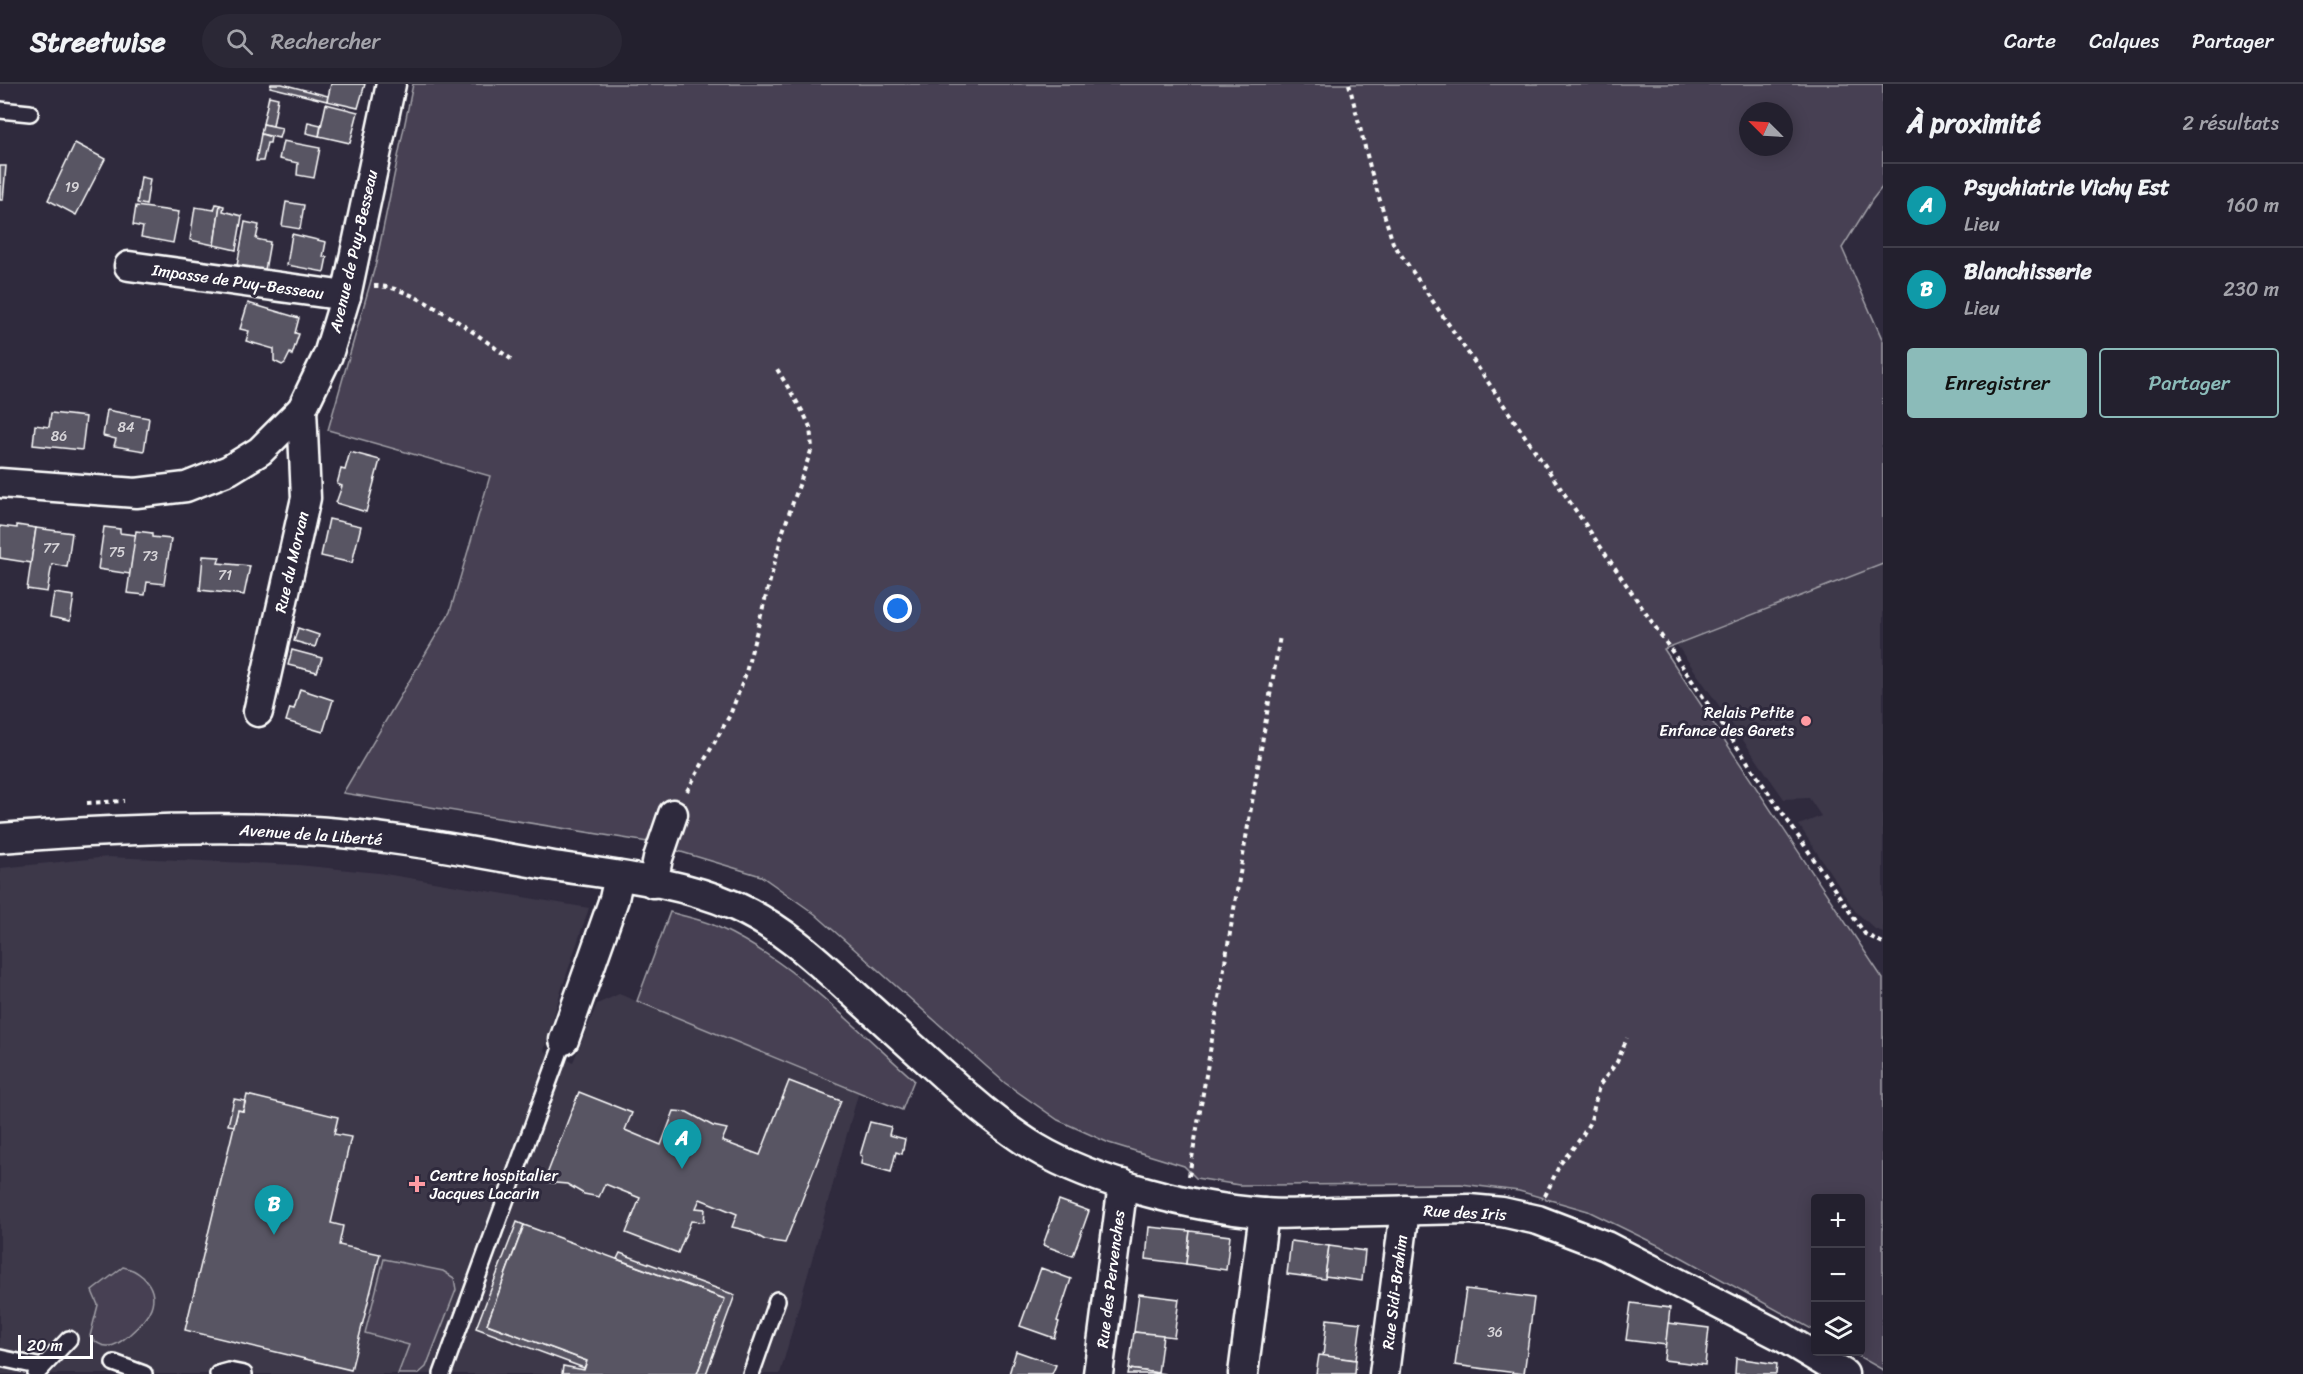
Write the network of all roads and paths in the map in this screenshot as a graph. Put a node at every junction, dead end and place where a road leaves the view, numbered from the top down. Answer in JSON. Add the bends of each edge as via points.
{"nodes":[{"id":1,"x":390,"y":84,"type":"edge"},
{"id":2,"x":1349,"y":84,"type":"edge"},
{"id":3,"x":0,"y":110,"type":"edge"},
{"id":4,"x":30,"y":113,"type":"dead end"},
{"id":5,"x":129,"y":266,"type":"dead end"},
{"id":6,"x":346,"y":296,"type":"junction"},
{"id":7,"x":511,"y":359,"type":"dead end"},
{"id":8,"x":777,"y":369,"type":"dead end"},
{"id":9,"x":302,"y":409,"type":"junction"},
{"id":10,"x":0,"y":483,"type":"edge"},
{"id":11,"x":1280,"y":636,"type":"dead end"},
{"id":12,"x":258,"y":712,"type":"dead end"},
{"id":13,"x":673,"y":814,"type":"joint"},
{"id":14,"x":0,"y":838,"type":"edge"},
{"id":15,"x":619,"y":876,"type":"junction"},
{"id":16,"x":652,"y":883,"type":"junction"},
{"id":17,"x":1883,"y":943,"type":"edge"},
{"id":18,"x":1626,"y":1038,"type":"dead end"},
{"id":19,"x":564,"y":1040,"type":"joint"},
{"id":20,"x":1123,"y":1184,"type":"junction"},
{"id":21,"x":1186,"y":1200,"type":"junction"},
{"id":22,"x":1405,"y":1210,"type":"junction"},
{"id":23,"x":1264,"y":1213,"type":"junction"},
{"id":24,"x":1538,"y":1220,"type":"junction"},
{"id":25,"x":777,"y":1300,"type":"dead end"},
{"id":26,"x":69,"y":1340,"type":"dead end"},
{"id":27,"x":0,"y":1358,"type":"edge"},
{"id":28,"x":114,"y":1363,"type":"dead end"},
{"id":29,"x":39,"y":1370,"type":"edge"},
{"id":30,"x":144,"y":1374,"type":"edge"},
{"id":31,"x":218,"y":1374,"type":"edge"},
{"id":32,"x":244,"y":1374,"type":"edge"},
{"id":33,"x":442,"y":1374,"type":"edge"},
{"id":34,"x":751,"y":1374,"type":"edge"},
{"id":35,"x":1098,"y":1374,"type":"edge"},
{"id":36,"x":1243,"y":1374,"type":"edge"},
{"id":37,"x":1384,"y":1374,"type":"edge"},
{"id":38,"x":1844,"y":1374,"type":"edge"}],
"edges":[{"from":1,"to":6,"type":"street","name":"Avenue de Puy-Besseau"},
{"from":2,"to":17,"type":"path","via":[[1393,243],[1865,934]]},
{"from":3,"to":4,"type":"lane"},
{"from":5,"to":6,"type":"street","name":"Impasse de Puy-Besseau"},
{"from":6,"to":7,"type":"path","via":[[363,287],[396,290],[436,307]]},
{"from":6,"to":9,"type":"street","name":"Avenue de Puy-Besseau","via":[[328,355]]},
{"from":8,"to":13,"type":"path","via":[[810,427],[812,448],[783,531],[734,706]]},
{"from":9,"to":10,"type":"street","name":"Avenue de Puy-Besseau","via":[[260,451],[229,470],[186,487],[136,493]]},
{"from":9,"to":12,"type":"street","name":"Rue du Morvan","via":[[306,498]]},
{"from":11,"to":21,"type":"path"},
{"from":13,"to":16,"type":"street"},
{"from":14,"to":15,"type":"street","name":"Avenue de la Liberté","via":[[104,829],[302,830],[405,840]]},
{"from":15,"to":16,"type":"street","name":"Avenue de la Liberté"},
{"from":15,"to":19,"type":"street"},
{"from":16,"to":20,"type":"street","name":"Rue des Iris","via":[[734,905],[771,925],[810,953],[999,1122],[1039,1150]]},
{"from":18,"to":24,"type":"path","via":[[1617,1062],[1599,1086],[1592,1120],[1560,1164]]},
{"from":19,"to":33,"type":"lane"},
{"from":20,"to":21,"type":"street","name":"Rue des Iris"},
{"from":20,"to":35,"type":"street","name":"Rue des Pervenches"},
{"from":21,"to":23,"type":"street","name":"Rue des Iris"},
{"from":22,"to":23,"type":"street","name":"Rue des Iris"},
{"from":22,"to":24,"type":"street","name":"Rue des Iris","via":[[1468,1209]]},
{"from":22,"to":37,"type":"street","name":"Rue Sidi-Brahim"},
{"from":23,"to":36,"type":"street"},
{"from":24,"to":38,"type":"street","name":"Rue des Iris","via":[[1616,1251],[1780,1336]]},
{"from":25,"to":34,"type":"lane"},
{"from":26,"to":29,"type":"lane"},
{"from":27,"to":29,"type":"lane"},
{"from":28,"to":30,"type":"lane"},
{"from":31,"to":32,"type":"lane"}]}
